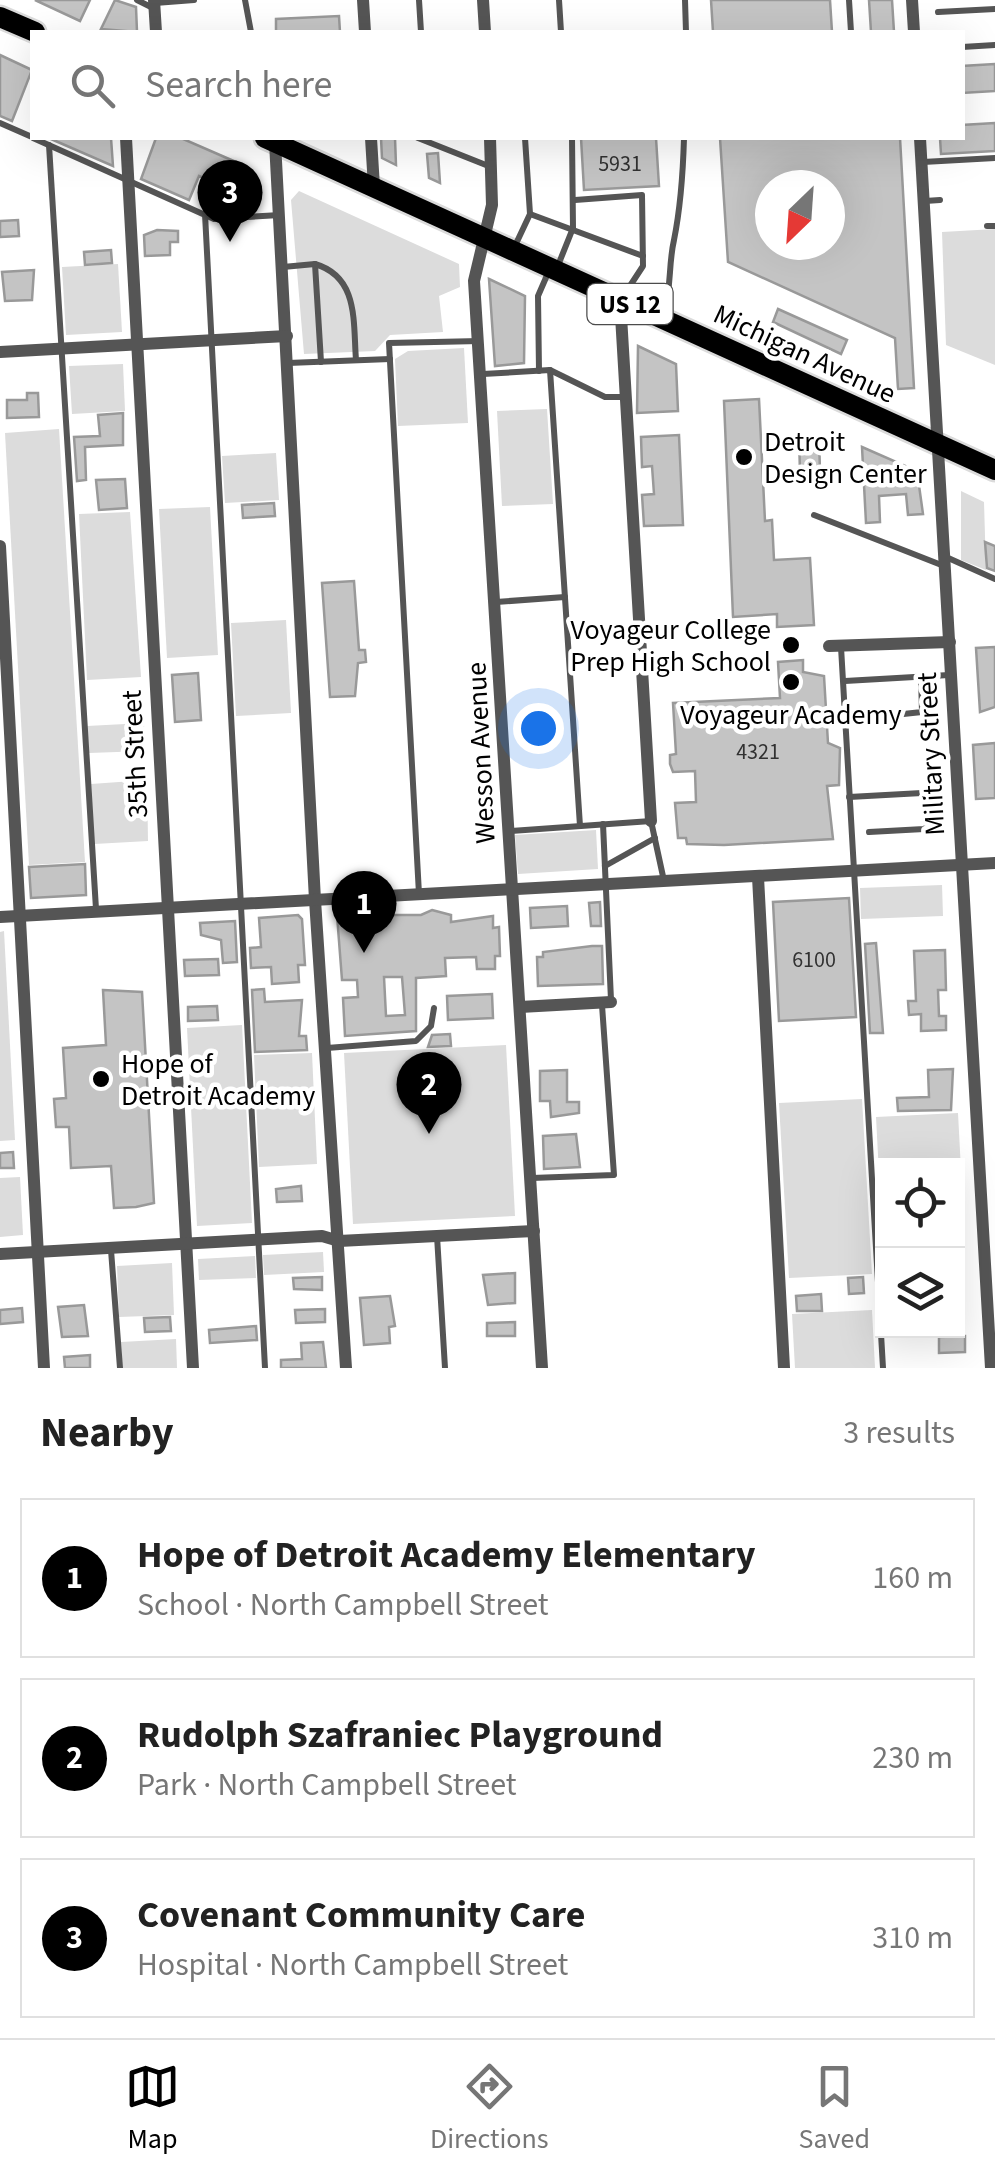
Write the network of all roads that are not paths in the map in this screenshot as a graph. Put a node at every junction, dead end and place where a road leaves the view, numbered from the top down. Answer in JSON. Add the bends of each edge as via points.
{"nodes":[{"id":1,"x":136,"y":0,"type":"edge"},
{"id":2,"x":194,"y":0,"type":"edge"},
{"id":3,"x":246,"y":0,"type":"edge"},
{"id":4,"x":363,"y":0,"type":"edge"},
{"id":5,"x":420,"y":0,"type":"edge"},
{"id":6,"x":483,"y":0,"type":"edge"},
{"id":7,"x":559,"y":0,"type":"edge"},
{"id":8,"x":685,"y":0,"type":"edge"},
{"id":9,"x":849,"y":0,"type":"edge"},
{"id":10,"x":912,"y":0,"type":"edge"},
{"id":11,"x":154,"y":4,"type":"edge"},
{"id":12,"x":995,"y":9,"type":"edge"},
{"id":13,"x":938,"y":12,"type":"dead end"},
{"id":14,"x":0,"y":16,"type":"edge"},
{"id":15,"x":31,"y":30,"type":"edge"},
{"id":16,"x":156,"y":30,"type":"edge"},
{"id":17,"x":251,"y":30,"type":"edge"},
{"id":18,"x":364,"y":30,"type":"edge"},
{"id":19,"x":421,"y":30,"type":"edge"},
{"id":20,"x":485,"y":30,"type":"edge"},
{"id":21,"x":560,"y":30,"type":"edge"},
{"id":22,"x":686,"y":30,"type":"edge"},
{"id":23,"x":851,"y":30,"type":"edge"},
{"id":24,"x":914,"y":30,"type":"edge"},
{"id":25,"x":995,"y":45,"type":"edge"},
{"id":26,"x":965,"y":46,"type":"edge"},
{"id":27,"x":0,"y":123,"type":"edge"},
{"id":28,"x":30,"y":136,"type":"edge"},
{"id":29,"x":40,"y":140,"type":"edge"},
{"id":30,"x":126,"y":140,"type":"edge"},
{"id":31,"x":270,"y":140,"type":"edge"},
{"id":32,"x":371,"y":140,"type":"edge"},
{"id":33,"x":429,"y":140,"type":"edge"},
{"id":34,"x":490,"y":140,"type":"edge"},
{"id":35,"x":525,"y":140,"type":"edge"},
{"id":36,"x":572,"y":140,"type":"edge"},
{"id":37,"x":684,"y":140,"type":"edge"},
{"id":38,"x":920,"y":140,"type":"edge"},
{"id":39,"x":49,"y":144,"type":"junction"},
{"id":40,"x":995,"y":158,"type":"edge"},
{"id":41,"x":922,"y":162,"type":"junction"},
{"id":42,"x":492,"y":167,"type":"junction"},
{"id":43,"x":127,"y":182,"type":"junction"},
{"id":44,"x":374,"y":187,"type":"junction"},
{"id":45,"x":574,"y":200,"type":"junction"},
{"id":46,"x":940,"y":200,"type":"dead end"},
{"id":47,"x":924,"y":201,"type":"junction"},
{"id":48,"x":204,"y":214,"type":"junction"},
{"id":49,"x":530,"y":214,"type":"junction"},
{"id":50,"x":280,"y":215,"type":"junction"},
{"id":51,"x":573,"y":228,"type":"junction"},
{"id":52,"x":485,"y":238,"type":"junction"},
{"id":53,"x":513,"y":250,"type":"junction"},
{"id":54,"x":643,"y":256,"type":"junction"},
{"id":55,"x":315,"y":264,"type":"junction"},
{"id":56,"x":283,"y":267,"type":"junction"},
{"id":57,"x":553,"y":269,"type":"junction"},
{"id":58,"x":620,"y":300,"type":"junction"},
{"id":59,"x":663,"y":319,"type":"junction"},
{"id":60,"x":287,"y":336,"type":"junction"},
{"id":61,"x":209,"y":340,"type":"junction"},
{"id":62,"x":481,"y":341,"type":"junction"},
{"id":63,"x":137,"y":345,"type":"junction"},
{"id":64,"x":62,"y":349,"type":"junction"},
{"id":65,"x":0,"y":352,"type":"edge"},
{"id":66,"x":390,"y":359,"type":"junction"},
{"id":67,"x":356,"y":360,"type":"junction"},
{"id":68,"x":321,"y":362,"type":"junction"},
{"id":69,"x":288,"y":363,"type":"junction"},
{"id":70,"x":550,"y":370,"type":"junction"},
{"id":71,"x":539,"y":371,"type":"junction"},
{"id":72,"x":483,"y":374,"type":"junction"},
{"id":73,"x":626,"y":396,"type":"junction"},
{"id":74,"x":938,"y":444,"type":"junction"},
{"id":75,"x":995,"y":470,"type":"edge"},
{"id":76,"x":814,"y":515,"type":"dead end"},
{"id":77,"x":0,"y":546,"type":"edge"},
{"id":78,"x":945,"y":561,"type":"junction"},
{"id":79,"x":995,"y":578,"type":"edge"},
{"id":80,"x":565,"y":597,"type":"junction"},
{"id":81,"x":496,"y":602,"type":"junction"},
{"id":82,"x":950,"y":642,"type":"junction"},
{"id":83,"x":835,"y":646,"type":"joint"},
{"id":84,"x":952,"y":675,"type":"junction"},
{"id":85,"x":921,"y":676,"type":"junction"},
{"id":86,"x":846,"y":682,"type":"junction"},
{"id":87,"x":847,"y":720,"type":"junction"},
{"id":88,"x":850,"y":796,"type":"junction"},
{"id":89,"x":651,"y":821,"type":"junction"},
{"id":90,"x":603,"y":824,"type":"junction"},
{"id":91,"x":580,"y":826,"type":"junction"},
{"id":92,"x":510,"y":831,"type":"junction"},
{"id":93,"x":869,"y":832,"type":"dead end"},
{"id":94,"x":655,"y":838,"type":"junction"},
{"id":95,"x":995,"y":863,"type":"edge"},
{"id":96,"x":960,"y":864,"type":"junction"},
{"id":97,"x":606,"y":866,"type":"junction"},
{"id":98,"x":852,"y":871,"type":"junction"},
{"id":99,"x":758,"y":877,"type":"junction"},
{"id":100,"x":664,"y":882,"type":"junction"},
{"id":101,"x":606,"y":885,"type":"junction"},
{"id":102,"x":513,"y":890,"type":"junction"},
{"id":103,"x":419,"y":895,"type":"junction"},
{"id":104,"x":316,"y":900,"type":"junction"},
{"id":105,"x":241,"y":904,"type":"junction"},
{"id":106,"x":168,"y":907,"type":"junction"},
{"id":107,"x":96,"y":910,"type":"junction"},
{"id":108,"x":20,"y":916,"type":"junction"},
{"id":109,"x":0,"y":917,"type":"edge"},
{"id":110,"x":606,"y":1002,"type":"junction"},
{"id":111,"x":520,"y":1007,"type":"junction"},
{"id":112,"x":434,"y":1008,"type":"dead end"},
{"id":113,"x":326,"y":1048,"type":"junction"},
{"id":114,"x":530,"y":1178,"type":"junction"},
{"id":115,"x":534,"y":1232,"type":"junction"},
{"id":116,"x":437,"y":1235,"type":"junction"},
{"id":117,"x":258,"y":1240,"type":"junction"},
{"id":118,"x":339,"y":1241,"type":"junction"},
{"id":119,"x":186,"y":1244,"type":"junction"},
{"id":120,"x":111,"y":1248,"type":"junction"},
{"id":121,"x":38,"y":1252,"type":"junction"},
{"id":122,"x":0,"y":1254,"type":"edge"},
{"id":123,"x":44,"y":1368,"type":"edge"},
{"id":124,"x":120,"y":1368,"type":"edge"},
{"id":125,"x":192,"y":1368,"type":"edge"},
{"id":126,"x":265,"y":1368,"type":"edge"},
{"id":127,"x":346,"y":1368,"type":"edge"},
{"id":128,"x":445,"y":1368,"type":"edge"},
{"id":129,"x":542,"y":1368,"type":"edge"},
{"id":130,"x":784,"y":1368,"type":"edge"},
{"id":131,"x":883,"y":1368,"type":"edge"},
{"id":132,"x":991,"y":1368,"type":"edge"}],
"edges":[{"from":1,"to":11,"type":"lane"},
{"from":2,"to":11,"type":"lane"},
{"from":3,"to":17,"type":"lane"},
{"from":4,"to":18,"type":"street"},
{"from":5,"to":19,"type":"lane"},
{"from":6,"to":20,"type":"street"},
{"from":7,"to":21,"type":"lane"},
{"from":8,"to":22,"type":"lane"},
{"from":9,"to":23,"type":"lane"},
{"from":10,"to":24,"type":"street"},
{"from":11,"to":16,"type":"street"},
{"from":12,"to":13,"type":"lane"},
{"from":14,"to":15,"type":"main road"},
{"from":25,"to":26,"type":"lane"},
{"from":27,"to":28,"type":"lane"},
{"from":29,"to":39,"type":"lane"},
{"from":30,"to":43,"type":"street","name":"35th Street"},
{"from":31,"to":44,"type":"main road","name":"Michigan Avenue","number":"US 12"},
{"from":31,"to":50,"type":"street"},
{"from":32,"to":44,"type":"street"},
{"from":33,"to":42,"type":"lane"},
{"from":34,"to":42,"type":"street","name":"Wesson Avenue"},
{"from":35,"to":49,"type":"lane"},
{"from":36,"to":45,"type":"lane"},
{"from":37,"to":59,"type":"lane","via":[[682,214]]},
{"from":38,"to":41,"type":"street","name":"Military Street"},
{"from":39,"to":43,"type":"lane"},
{"from":39,"to":64,"type":"lane"},
{"from":40,"to":41,"type":"lane"},
{"from":41,"to":47,"type":"street","name":"Military Street"},
{"from":42,"to":52,"type":"street","name":"Wesson Avenue"},
{"from":43,"to":48,"type":"lane"},
{"from":43,"to":63,"type":"street","name":"35th Street"},
{"from":44,"to":52,"type":"main road","name":"Michigan Avenue","number":"US 12"},
{"from":45,"to":51,"type":"lane"},
{"from":45,"to":54,"type":"lane","via":[[642,195]]},
{"from":46,"to":47,"type":"lane"},
{"from":47,"to":74,"type":"street","name":"Military Street"},
{"from":48,"to":50,"type":"lane"},
{"from":48,"to":61,"type":"lane"},
{"from":49,"to":51,"type":"lane"},
{"from":49,"to":53,"type":"lane"},
{"from":50,"to":56,"type":"street"},
{"from":51,"to":54,"type":"lane"},
{"from":51,"to":57,"type":"lane"},
{"from":52,"to":53,"type":"main road","name":"Michigan Avenue","number":"US 12"},
{"from":52,"to":62,"type":"street","name":"Wesson Avenue","via":[[474,281]]},
{"from":53,"to":57,"type":"main road","name":"Michigan Avenue","number":"US 12"},
{"from":54,"to":58,"type":"lane","via":[[644,266]]},
{"from":55,"to":56,"type":"lane"},
{"from":55,"to":67,"type":"lane","via":[[331,269],[351,295]]},
{"from":55,"to":68,"type":"lane"},
{"from":56,"to":60,"type":"street"},
{"from":57,"to":58,"type":"main road","name":"Michigan Avenue","number":"US 12"},
{"from":57,"to":71,"type":"lane","via":[[538,296]]},
{"from":58,"to":59,"type":"main road","name":"Michigan Avenue","number":"US 12"},
{"from":58,"to":73,"type":"street"},
{"from":59,"to":74,"type":"main road","name":"Michigan Avenue","number":"US 12"},
{"from":60,"to":61,"type":"street"},
{"from":60,"to":69,"type":"street"},
{"from":61,"to":63,"type":"street"},
{"from":61,"to":105,"type":"lane"},
{"from":62,"to":66,"type":"lane","via":[[389,343]]},
{"from":62,"to":72,"type":"street","name":"Wesson Avenue"},
{"from":63,"to":64,"type":"street"},
{"from":63,"to":106,"type":"street","name":"35th Street"},
{"from":64,"to":65,"type":"street"},
{"from":64,"to":107,"type":"lane"},
{"from":66,"to":67,"type":"lane"},
{"from":66,"to":103,"type":"lane"},
{"from":67,"to":68,"type":"lane"},
{"from":68,"to":69,"type":"lane"},
{"from":69,"to":104,"type":"street"},
{"from":70,"to":71,"type":"lane"},
{"from":70,"to":73,"type":"lane","via":[[605,396]]},
{"from":70,"to":80,"type":"lane"},
{"from":71,"to":72,"type":"lane"},
{"from":72,"to":81,"type":"street","name":"Wesson Avenue"},
{"from":73,"to":89,"type":"street"},
{"from":74,"to":75,"type":"main road","name":"Michigan Avenue","number":"US 12"},
{"from":74,"to":78,"type":"street","name":"Military Street"},
{"from":76,"to":78,"type":"lane"},
{"from":77,"to":108,"type":"street"},
{"from":78,"to":79,"type":"lane"},
{"from":78,"to":82,"type":"street","name":"Military Street"},
{"from":80,"to":81,"type":"lane"},
{"from":80,"to":91,"type":"lane"},
{"from":81,"to":92,"type":"street","name":"Wesson Avenue"},
{"from":82,"to":83,"type":"street"},
{"from":82,"to":84,"type":"street","name":"Military Street"},
{"from":83,"to":86,"type":"lane"},
{"from":84,"to":85,"type":"lane"},
{"from":84,"to":96,"type":"street","name":"Military Street"},
{"from":85,"to":86,"type":"lane"},
{"from":85,"to":87,"type":"lane","via":[[922,712]]},
{"from":86,"to":87,"type":"lane"},
{"from":87,"to":88,"type":"lane"},
{"from":88,"to":93,"type":"lane","via":[[928,798],[930,824],[924,830]]},
{"from":88,"to":98,"type":"lane"},
{"from":89,"to":90,"type":"lane"},
{"from":89,"to":94,"type":"lane"},
{"from":90,"to":91,"type":"lane"},
{"from":90,"to":97,"type":"lane"},
{"from":91,"to":92,"type":"lane"},
{"from":92,"to":102,"type":"street","name":"Wesson Avenue"},
{"from":94,"to":97,"type":"lane"},
{"from":94,"to":100,"type":"lane"},
{"from":95,"to":96,"type":"street"},
{"from":96,"to":98,"type":"street"},
{"from":96,"to":132,"type":"street","name":"Military Street"},
{"from":97,"to":101,"type":"lane"},
{"from":98,"to":99,"type":"street"},
{"from":98,"to":131,"type":"lane"},
{"from":99,"to":100,"type":"street"},
{"from":99,"to":130,"type":"street"},
{"from":100,"to":101,"type":"street"},
{"from":101,"to":102,"type":"street"},
{"from":101,"to":110,"type":"lane"},
{"from":102,"to":103,"type":"street"},
{"from":102,"to":111,"type":"street","name":"Wesson Avenue"},
{"from":103,"to":104,"type":"street"},
{"from":104,"to":105,"type":"street"},
{"from":104,"to":113,"type":"street"},
{"from":105,"to":106,"type":"street"},
{"from":105,"to":117,"type":"lane"},
{"from":106,"to":107,"type":"street"},
{"from":106,"to":119,"type":"street","name":"35th Street"},
{"from":107,"to":108,"type":"street"},
{"from":108,"to":109,"type":"street"},
{"from":108,"to":121,"type":"street"},
{"from":110,"to":111,"type":"street"},
{"from":110,"to":114,"type":"lane","via":[[614,1175]]},
{"from":111,"to":114,"type":"street","name":"Wesson Avenue"},
{"from":112,"to":113,"type":"lane","via":[[431,1026],[416,1041]]},
{"from":113,"to":118,"type":"street"},
{"from":114,"to":115,"type":"street","name":"Wesson Avenue"},
{"from":115,"to":116,"type":"street"},
{"from":115,"to":129,"type":"street","name":"Wesson Avenue"},
{"from":116,"to":118,"type":"street"},
{"from":116,"to":128,"type":"lane"},
{"from":117,"to":118,"type":"street"},
{"from":117,"to":119,"type":"street"},
{"from":117,"to":126,"type":"lane"},
{"from":118,"to":127,"type":"street"},
{"from":119,"to":120,"type":"street"},
{"from":119,"to":125,"type":"street","name":"35th Street"},
{"from":120,"to":121,"type":"street"},
{"from":120,"to":124,"type":"lane"},
{"from":121,"to":122,"type":"street"},
{"from":121,"to":123,"type":"street"}]}
